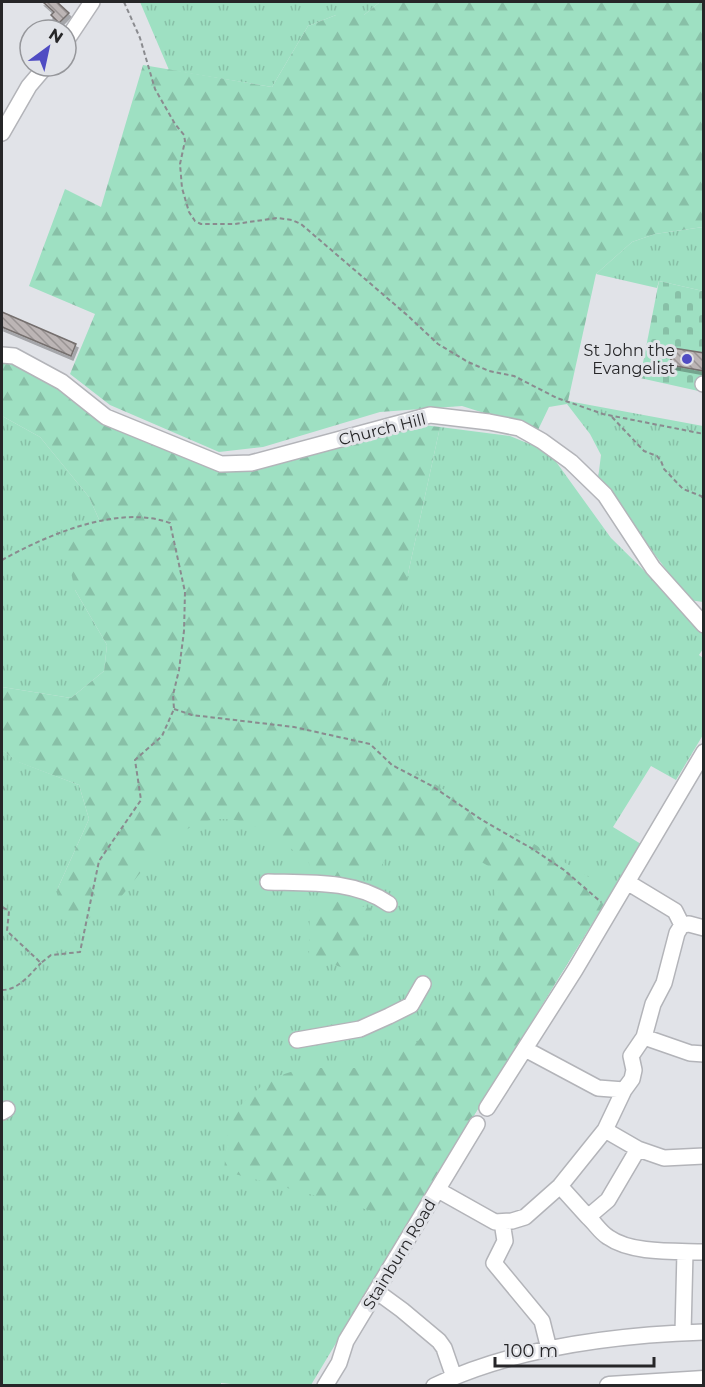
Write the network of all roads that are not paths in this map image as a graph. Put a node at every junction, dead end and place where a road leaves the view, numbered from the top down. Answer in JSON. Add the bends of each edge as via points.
{"nodes":[{"id":1,"x":92,"y":2,"type":"edge"},
{"id":2,"x":78,"y":22,"type":"edge"},
{"id":3,"x":35,"y":78,"type":"edge"},
{"id":4,"x":2,"y":133,"type":"edge"},
{"id":5,"x":2,"y":355,"type":"edge"},
{"id":6,"x":704,"y":625,"type":"edge"},
{"id":7,"x":704,"y":752,"type":"edge"},
{"id":8,"x":268,"y":882,"type":"dead end"},
{"id":9,"x":627,"y":882,"type":"junction"},
{"id":10,"x":389,"y":904,"type":"dead end"},
{"id":11,"x":682,"y":925,"type":"junction"},
{"id":12,"x":704,"y":928,"type":"edge"},
{"id":13,"x":423,"y":984,"type":"dead end"},
{"id":14,"x":644,"y":1037,"type":"junction"},
{"id":15,"x":297,"y":1040,"type":"dead end"},
{"id":16,"x":525,"y":1049,"type":"junction"},
{"id":17,"x":704,"y":1054,"type":"edge"},
{"id":18,"x":624,"y":1090,"type":"junction"},
{"id":19,"x":487,"y":1108,"type":"dead end"},
{"id":20,"x":477,"y":1124,"type":"dead end"},
{"id":21,"x":605,"y":1130,"type":"junction"},
{"id":22,"x":638,"y":1149,"type":"junction"},
{"id":23,"x":704,"y":1156,"type":"edge"},
{"id":24,"x":560,"y":1186,"type":"junction"},
{"id":25,"x":438,"y":1190,"type":"junction"},
{"id":26,"x":588,"y":1217,"type":"junction"},
{"id":27,"x":502,"y":1222,"type":"junction"},
{"id":28,"x":685,"y":1252,"type":"junction"},
{"id":29,"x":704,"y":1252,"type":"edge"},
{"id":30,"x":376,"y":1291,"type":"junction"},
{"id":31,"x":704,"y":1332,"type":"edge"},
{"id":32,"x":683,"y":1333,"type":"junction"},
{"id":33,"x":549,"y":1348,"type":"junction"},
{"id":34,"x":454,"y":1377,"type":"junction"},
{"id":35,"x":704,"y":1380,"type":"edge"},
{"id":36,"x":325,"y":1386,"type":"edge"},
{"id":37,"x":434,"y":1386,"type":"edge"},
{"id":38,"x":609,"y":1386,"type":"edge"}],
"edges":[{"from":1,"to":2,"type":"street"},
{"from":3,"to":4,"type":"street"},
{"from":5,"to":6,"type":"street","name":"Church Hill","via":[[14,356],[62,382],[106,417],[221,464],[251,463],[430,415],[519,428],[571,462],[605,495],[653,568]]},
{"from":7,"to":9,"type":"street"},
{"from":8,"to":10,"type":"street","via":[[350,887],[377,895]]},
{"from":9,"to":11,"type":"street","via":[[675,911]]},
{"from":9,"to":16,"type":"street"},
{"from":11,"to":12,"type":"street"},
{"from":11,"to":14,"type":"street"},
{"from":13,"to":15,"type":"street","via":[[411,1005],[360,1029]]},
{"from":14,"to":17,"type":"street"},
{"from":14,"to":18,"type":"street","via":[[631,1056],[634,1070]]},
{"from":16,"to":18,"type":"street","via":[[598,1088]]},
{"from":16,"to":19,"type":"street"},
{"from":18,"to":21,"type":"street"},
{"from":20,"to":25,"type":"street","name":"Stainburn Road"},
{"from":21,"to":22,"type":"street"},
{"from":21,"to":24,"type":"street"},
{"from":22,"to":23,"type":"street","via":[[664,1158]]},
{"from":22,"to":26,"type":"street","via":[[608,1200]]},
{"from":24,"to":26,"type":"street"},
{"from":24,"to":27,"type":"street","via":[[525,1217]]},
{"from":25,"to":27,"type":"street","via":[[485,1218]]},
{"from":25,"to":30,"type":"street","name":"Stainburn Road"},
{"from":26,"to":28,"type":"street","via":[[605,1235],[624,1246]]},
{"from":27,"to":33,"type":"street","via":[[505,1241],[494,1263],[542,1321]]},
{"from":28,"to":29,"type":"street"},
{"from":28,"to":32,"type":"street"},
{"from":30,"to":34,"type":"street","via":[[439,1341]]},
{"from":30,"to":36,"type":"street","name":"Stainburn Road"},
{"from":31,"to":32,"type":"street"},
{"from":32,"to":33,"type":"street"},
{"from":33,"to":34,"type":"street","via":[[497,1360]]},
{"from":34,"to":37,"type":"street"},
{"from":35,"to":38,"type":"main road"}]}
